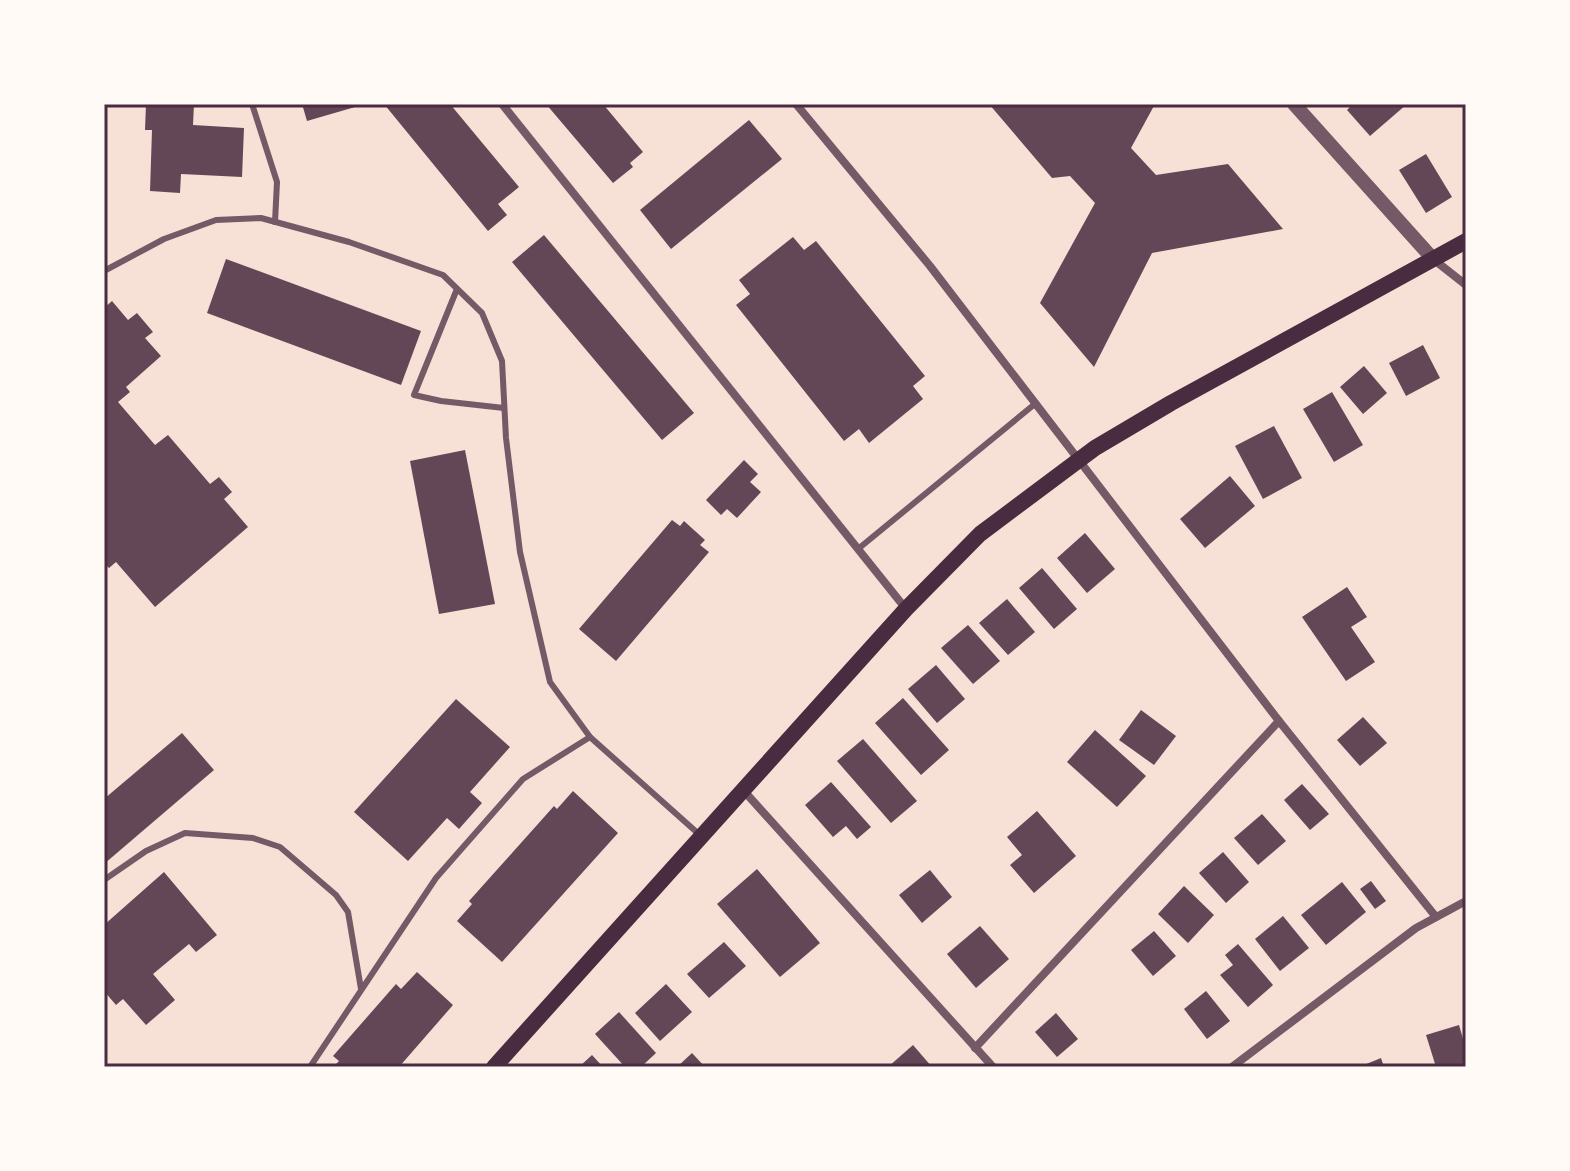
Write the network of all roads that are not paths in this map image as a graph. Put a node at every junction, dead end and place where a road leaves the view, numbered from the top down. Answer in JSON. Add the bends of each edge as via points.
{"nodes":[{"id":1,"x":252,"y":104,"type":"edge"},
{"id":2,"x":502,"y":104,"type":"edge"},
{"id":3,"x":1294,"y":104,"type":"edge"},
{"id":4,"x":801,"y":106,"type":"edge"},
{"id":5,"x":275,"y":222,"type":"junction"},
{"id":6,"x":1466,"y":241,"type":"edge"},
{"id":7,"x":1433,"y":259,"type":"junction"},
{"id":8,"x":104,"y":271,"type":"edge"},
{"id":9,"x":1466,"y":285,"type":"edge"},
{"id":10,"x":457,"y":289,"type":"junction"},
{"id":11,"x":1036,"y":403,"type":"junction"},
{"id":12,"x":504,"y":408,"type":"junction"},
{"id":13,"x":1079,"y":459,"type":"junction"},
{"id":14,"x":858,"y":549,"type":"junction"},
{"id":15,"x":906,"y":609,"type":"junction"},
{"id":16,"x":1279,"y":721,"type":"junction"},
{"id":17,"x":590,"y":737,"type":"junction"},
{"id":18,"x":744,"y":791,"type":"junction"},
{"id":19,"x":702,"y":837,"type":"junction"},
{"id":20,"x":104,"y":880,"type":"edge"},
{"id":21,"x":1466,"y":901,"type":"edge"},
{"id":22,"x":1436,"y":917,"type":"junction"},
{"id":23,"x":361,"y":989,"type":"junction"},
{"id":24,"x":975,"y":1048,"type":"junction"},
{"id":25,"x":501,"y":1064,"type":"edge"},
{"id":26,"x":310,"y":1067,"type":"edge"},
{"id":27,"x":993,"y":1067,"type":"edge"},
{"id":28,"x":1232,"y":1067,"type":"edge"}],
"edges":[{"from":1,"to":5,"type":"lane","via":[[277,182]]},
{"from":2,"to":14,"type":"street"},
{"from":3,"to":7,"type":"street"},
{"from":4,"to":11,"type":"street"},
{"from":5,"to":8,"type":"lane","via":[[216,220],[164,239]]},
{"from":5,"to":10,"type":"lane","via":[[443,275]]},
{"from":6,"to":7,"type":"main road"},
{"from":7,"to":9,"type":"street"},
{"from":7,"to":13,"type":"main road"},
{"from":10,"to":12,"type":"lane","via":[[482,313],[502,361]]},
{"from":10,"to":12,"type":"lane","via":[[414,395]]},
{"from":11,"to":13,"type":"street"},
{"from":11,"to":14,"type":"lane"},
{"from":12,"to":17,"type":"lane","via":[[520,552],[550,682]]},
{"from":13,"to":15,"type":"main road","via":[[980,534]]},
{"from":13,"to":16,"type":"street"},
{"from":14,"to":15,"type":"street"},
{"from":15,"to":18,"type":"main road"},
{"from":16,"to":22,"type":"street"},
{"from":16,"to":24,"type":"street"},
{"from":17,"to":19,"type":"lane"},
{"from":17,"to":23,"type":"lane","via":[[523,779],[436,878]]},
{"from":18,"to":19,"type":"main road"},
{"from":18,"to":24,"type":"street"},
{"from":19,"to":25,"type":"main road"},
{"from":20,"to":23,"type":"lane","via":[[146,851],[185,833],[253,838],[280,847],[348,912]]},
{"from":21,"to":22,"type":"street"},
{"from":22,"to":28,"type":"street"},
{"from":23,"to":26,"type":"lane"},
{"from":24,"to":27,"type":"street"}]}
